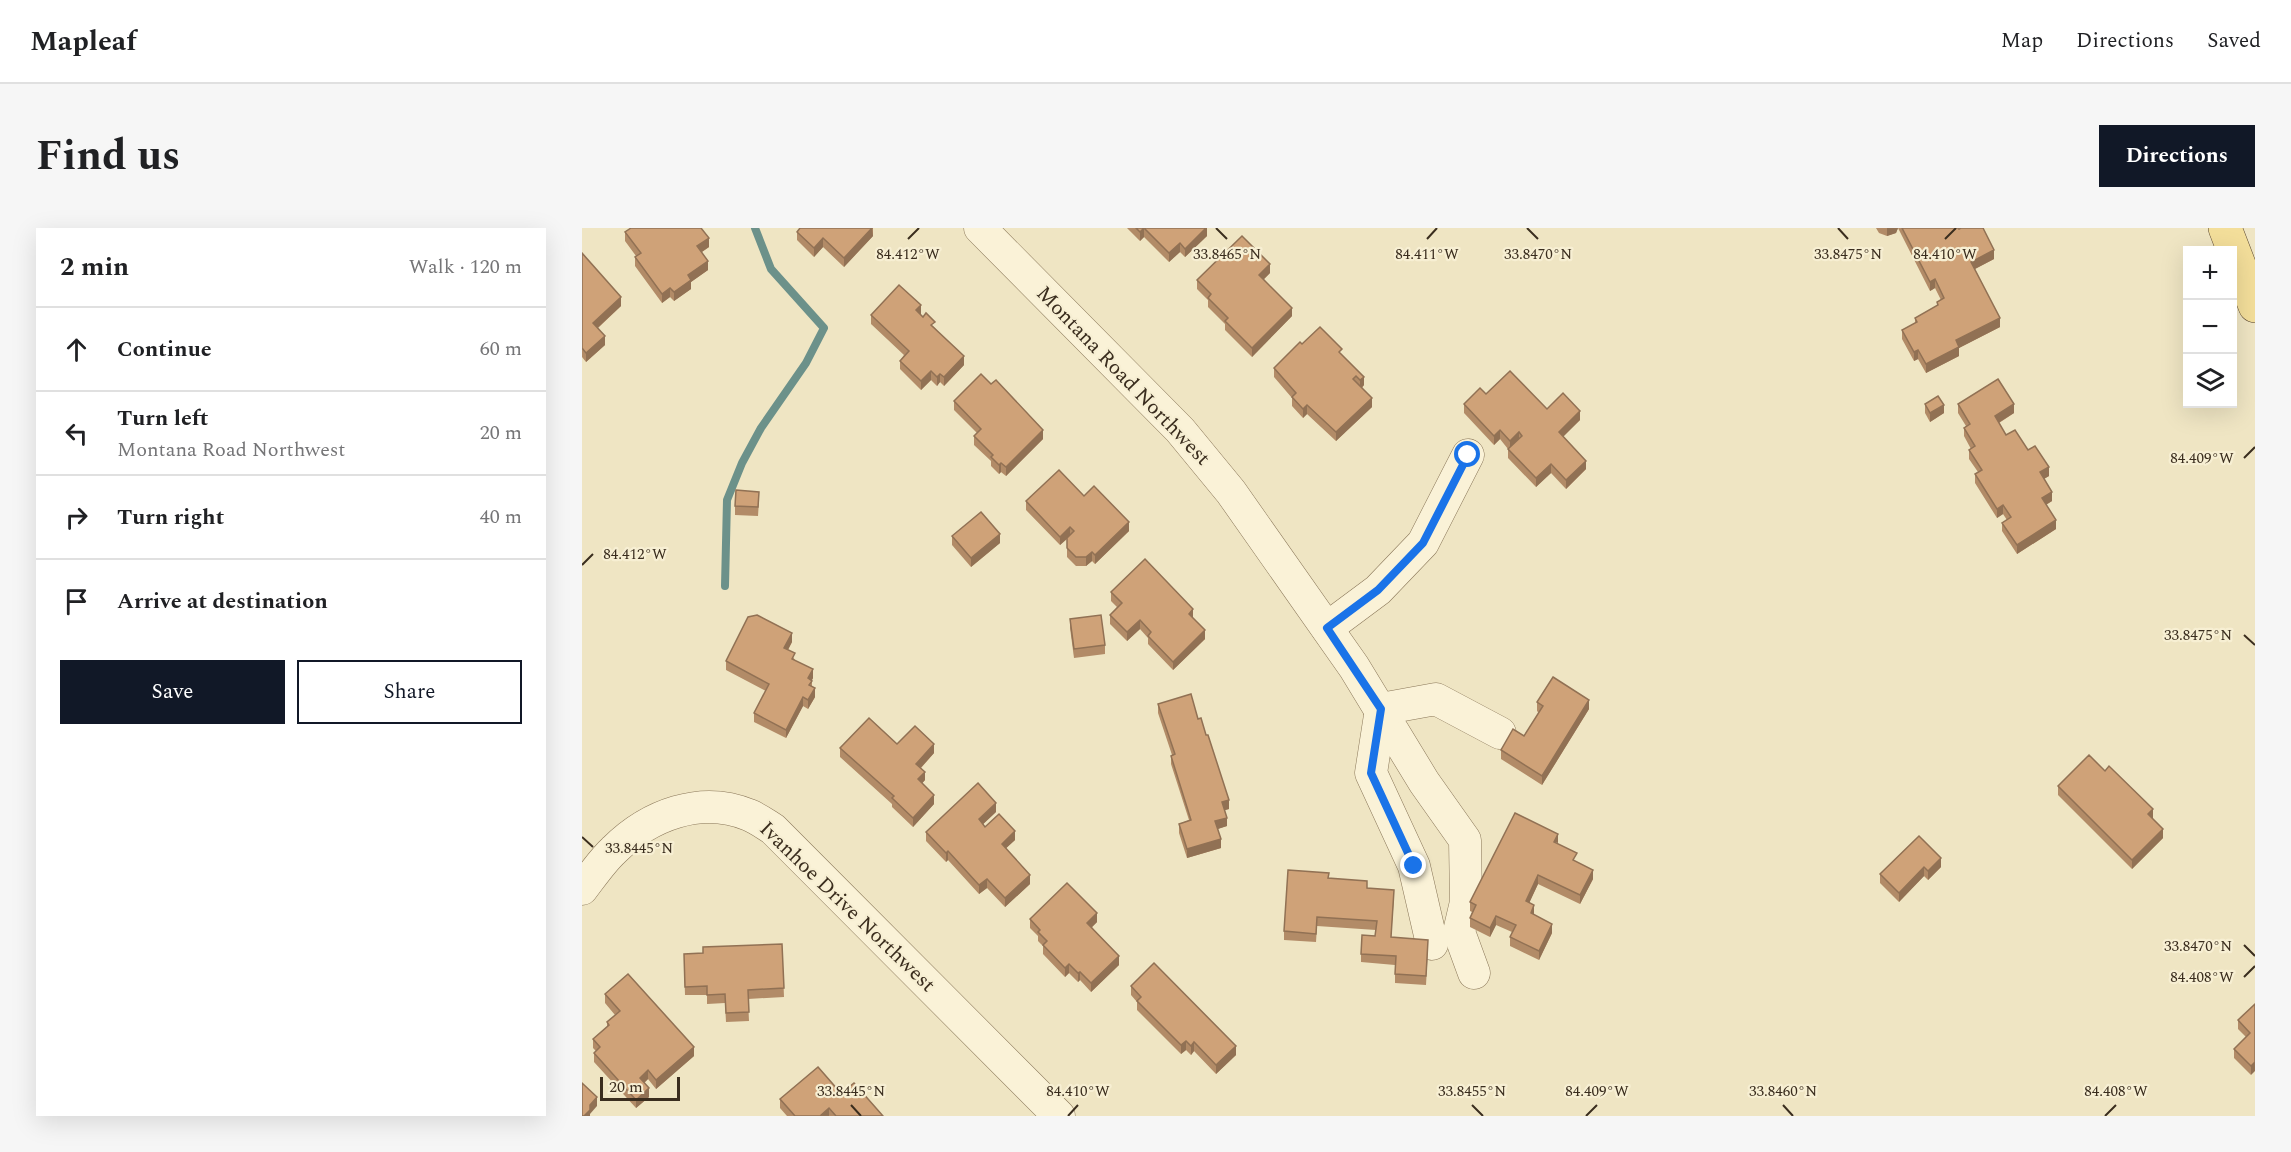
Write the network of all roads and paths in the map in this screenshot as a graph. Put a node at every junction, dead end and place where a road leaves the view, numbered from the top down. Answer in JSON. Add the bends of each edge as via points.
{"nodes":[{"id":1,"x":980,"y":228,"type":"edge"},
{"id":2,"x":2225,"y":228,"type":"edge"},
{"id":3,"x":2255,"y":306,"type":"edge"},
{"id":4,"x":1468,"y":455,"type":"dead end"},
{"id":5,"x":1327,"y":628,"type":"junction"},
{"id":6,"x":1381,"y":709,"type":"junction"},
{"id":7,"x":1500,"y":733,"type":"dead end"},
{"id":8,"x":582,"y":889,"type":"edge"},
{"id":9,"x":1432,"y":944,"type":"dead end"},
{"id":10,"x":1474,"y":973,"type":"dead end"},
{"id":11,"x":1059,"y":1116,"type":"edge"}],
"edges":[{"from":1,"to":5,"type":"street","name":"Montana Road Northwest","via":[[1180,430],[1231,492]]},
{"from":2,"to":3,"type":"main road"},
{"from":4,"to":5,"type":"street","via":[[1423,543],[1378,590]]},
{"from":5,"to":6,"type":"street","name":"Montana Road Northwest"},
{"from":6,"to":7,"type":"street","via":[[1436,699]]},
{"from":6,"to":9,"type":"street","via":[[1371,773],[1414,866]]},
{"from":6,"to":10,"type":"street","name":"Montana Road Northwest","via":[[1424,782],[1465,840],[1466,902],[1459,932]]},
{"from":8,"to":11,"type":"street","name":"Ivanhoe Drive Northwest","via":[[614,850],[642,826],[672,812],[698,806],[723,807],[749,815],[773,829]]}]}
